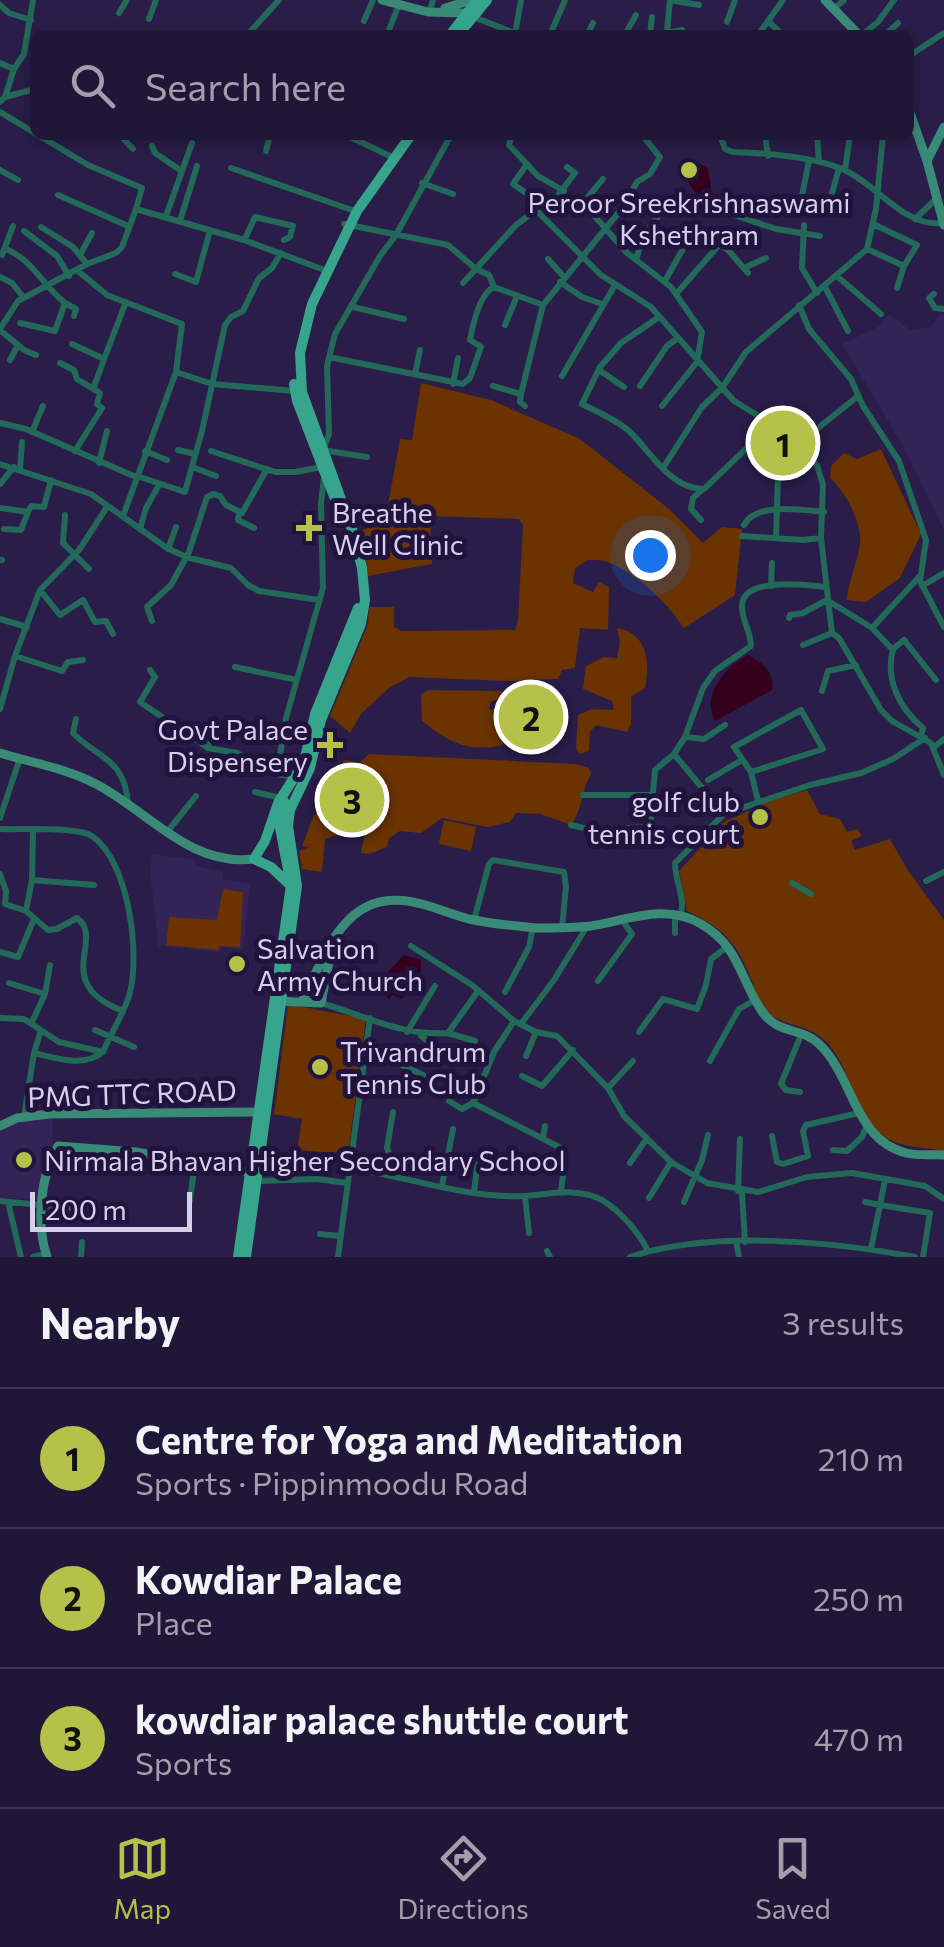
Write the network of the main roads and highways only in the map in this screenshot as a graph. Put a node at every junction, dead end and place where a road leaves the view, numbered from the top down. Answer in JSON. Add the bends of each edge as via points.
{"nodes":[{"id":1,"x":474,"y":0,"type":"edge"},
{"id":2,"x":487,"y":0,"type":"edge"},
{"id":3,"x":464,"y":22,"type":"edge"},
{"id":4,"x":401,"y":140,"type":"edge"},
{"id":5,"x":408,"y":140,"type":"edge"},
{"id":6,"x":347,"y":225,"type":"junction"},
{"id":7,"x":326,"y":471,"type":"junction"},
{"id":8,"x":294,"y":777,"type":"junction"},
{"id":9,"x":270,"y":829,"type":"junction"},
{"id":10,"x":288,"y":852,"type":"junction"},
{"id":11,"x":254,"y":859,"type":"junction"},
{"id":12,"x":290,"y":886,"type":"junction"},
{"id":13,"x":279,"y":1000,"type":"junction"},
{"id":14,"x":262,"y":1112,"type":"junction"},
{"id":15,"x":252,"y":1176,"type":"junction"},
{"id":16,"x":238,"y":1257,"type":"edge"},
{"id":17,"x":246,"y":1257,"type":"edge"}],
"edges":[{"from":1,"to":3,"type":"main road"},
{"from":2,"to":3,"type":"main road"},
{"from":4,"to":6,"type":"main road"},
{"from":5,"to":6,"type":"main road"},
{"from":6,"to":7,"type":"main road","via":[[302,335],[298,391]]},
{"from":7,"to":8,"type":"main road","via":[[354,558],[357,614]]},
{"from":7,"to":10,"type":"main road","via":[[359,551],[364,612],[290,810]]},
{"from":8,"to":9,"type":"main road"},
{"from":8,"to":10,"type":"main road","via":[[281,816]]},
{"from":9,"to":10,"type":"main road"},
{"from":9,"to":11,"type":"main road"},
{"from":10,"to":11,"type":"main road"},
{"from":10,"to":12,"type":"main road"},
{"from":10,"to":13,"type":"main road","via":[[298,886]]},
{"from":11,"to":12,"type":"main road"},
{"from":12,"to":13,"type":"main road"},
{"from":13,"to":14,"type":"main road"},
{"from":13,"to":14,"type":"main road","via":[[286,1014]]},
{"from":14,"to":15,"type":"main road"},
{"from":15,"to":16,"type":"main road"},
{"from":15,"to":17,"type":"main road"}]}
